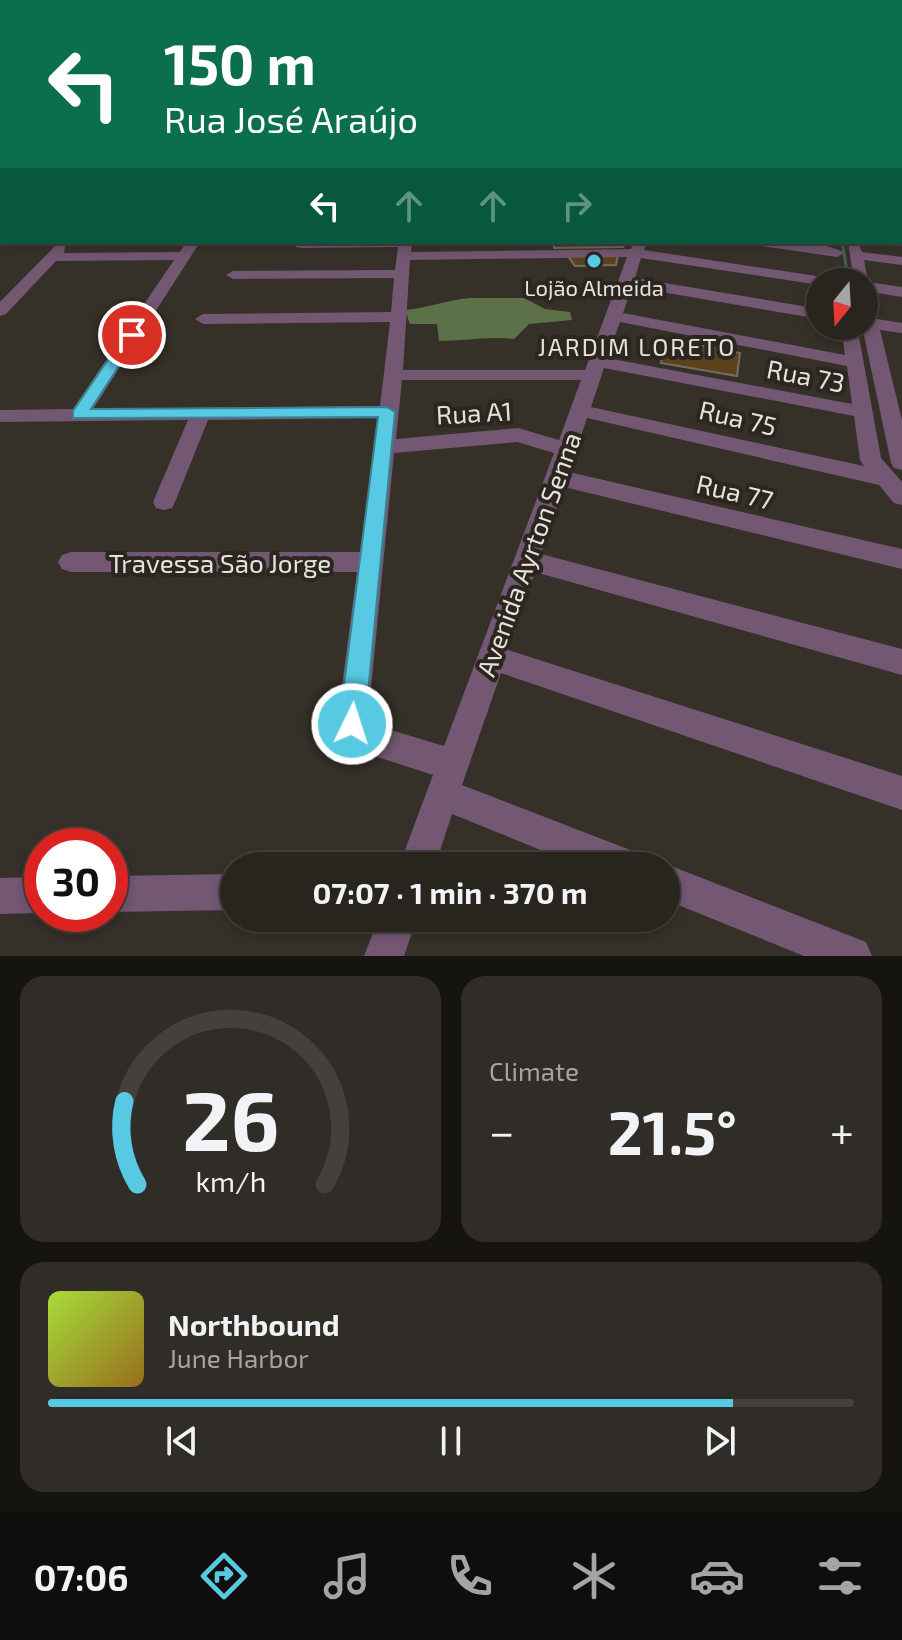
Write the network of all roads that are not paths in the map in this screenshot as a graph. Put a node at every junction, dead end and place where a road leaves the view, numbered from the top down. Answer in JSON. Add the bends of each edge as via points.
{"nodes":[{"id":1,"x":64,"y":244,"type":"edge"},
{"id":2,"x":792,"y":244,"type":"edge"},
{"id":3,"x":300,"y":246,"type":"edge"},
{"id":4,"x":638,"y":247,"type":"edge"},
{"id":5,"x":836,"y":247,"type":"edge"},
{"id":6,"x":854,"y":248,"type":"edge"},
{"id":7,"x":189,"y":249,"type":"edge"},
{"id":8,"x":404,"y":254,"type":"edge"},
{"id":9,"x":52,"y":257,"type":"junction"},
{"id":10,"x":902,"y":261,"type":"edge"},
{"id":11,"x":840,"y":268,"type":"edge"},
{"id":12,"x":858,"y":268,"type":"edge"},
{"id":13,"x":233,"y":275,"type":"dead end"},
{"id":14,"x":806,"y":277,"type":"edge"},
{"id":15,"x":625,"y":281,"type":"junction"},
{"id":16,"x":878,"y":287,"type":"edge"},
{"id":17,"x":902,"y":292,"type":"edge"},
{"id":18,"x":0,"y":311,"type":"edge"},
{"id":19,"x":806,"y":312,"type":"edge"},
{"id":20,"x":613,"y":316,"type":"junction"},
{"id":21,"x":397,"y":317,"type":"junction"},
{"id":22,"x":203,"y":319,"type":"dead end"},
{"id":23,"x":902,"y":328,"type":"edge"},
{"id":24,"x":878,"y":332,"type":"edge"},
{"id":25,"x":851,"y":340,"type":"edge"},
{"id":26,"x":873,"y":340,"type":"edge"},
{"id":27,"x":854,"y":362,"type":"junction"},
{"id":28,"x":880,"y":365,"type":"junction"},
{"id":29,"x":596,"y":369,"type":"junction"},
{"id":30,"x":902,"y":369,"type":"edge"},
{"id":31,"x":393,"y":375,"type":"junction"},
{"id":32,"x":579,"y":410,"type":"junction"},
{"id":33,"x":387,"y":412,"type":"junction"},
{"id":34,"x":863,"y":412,"type":"junction"},
{"id":35,"x":201,"y":413,"type":"junction"},
{"id":36,"x":79,"y":415,"type":"junction"},
{"id":37,"x":0,"y":416,"type":"edge"},
{"id":38,"x":896,"y":418,"type":"edge"},
{"id":39,"x":384,"y":447,"type":"junction"},
{"id":40,"x":566,"y":449,"type":"junction"},
{"id":41,"x":902,"y":463,"type":"edge"},
{"id":42,"x":555,"y":477,"type":"junction"},
{"id":43,"x":884,"y":478,"type":"junction"},
{"id":44,"x":902,"y":497,"type":"edge"},
{"id":45,"x":164,"y":502,"type":"dead end"},
{"id":46,"x":902,"y":559,"type":"edge"},
{"id":47,"x":528,"y":560,"type":"junction"},
{"id":48,"x":71,"y":562,"type":"dead end"},
{"id":49,"x":369,"y":562,"type":"junction"},
{"id":50,"x":492,"y":657,"type":"junction"},
{"id":51,"x":902,"y":662,"type":"edge"},
{"id":52,"x":448,"y":779,"type":"junction"},
{"id":53,"x":902,"y":793,"type":"edge"},
{"id":54,"x":422,"y":852,"type":"edge"},
{"id":55,"x":597,"y":852,"type":"edge"},
{"id":56,"x":680,"y":888,"type":"edge"},
{"id":57,"x":220,"y":892,"type":"edge"},
{"id":58,"x":128,"y":894,"type":"edge"},
{"id":59,"x":24,"y":895,"type":"edge"},
{"id":60,"x":0,"y":896,"type":"edge"},
{"id":61,"x":393,"y":932,"type":"edge"},
{"id":62,"x":384,"y":956,"type":"edge"},
{"id":63,"x":852,"y":956,"type":"edge"}],
"edges":[{"from":1,"to":9,"type":"street"},
{"from":2,"to":5,"type":"street"},
{"from":3,"to":8,"type":"street"},
{"from":4,"to":8,"type":"street"},
{"from":4,"to":14,"type":"street"},
{"from":4,"to":15,"type":"street","name":"Avenida Ayrton Senna"},
{"from":5,"to":11,"type":"street"},
{"from":6,"to":10,"type":"street"},
{"from":6,"to":12,"type":"street"},
{"from":7,"to":9,"type":"street"},
{"from":7,"to":36,"type":"street"},
{"from":8,"to":13,"type":"street"},
{"from":8,"to":21,"type":"street"},
{"from":9,"to":18,"type":"street"},
{"from":15,"to":19,"type":"street"},
{"from":15,"to":20,"type":"street","name":"Avenida Ayrton Senna"},
{"from":16,"to":17,"type":"street"},
{"from":20,"to":27,"type":"street"},
{"from":20,"to":29,"type":"street","name":"Avenida Ayrton Senna"},
{"from":21,"to":22,"type":"street"},
{"from":21,"to":31,"type":"street"},
{"from":23,"to":24,"type":"street"},
{"from":25,"to":27,"type":"street"},
{"from":26,"to":28,"type":"street"},
{"from":27,"to":34,"type":"street"},
{"from":28,"to":30,"type":"street"},
{"from":28,"to":38,"type":"street"},
{"from":29,"to":31,"type":"street","name":"Rua 73"},
{"from":29,"to":32,"type":"street","name":"Avenida Ayrton Senna"},
{"from":29,"to":34,"type":"street","name":"Rua 73"},
{"from":31,"to":33,"type":"street"},
{"from":32,"to":40,"type":"street","name":"Avenida Ayrton Senna"},
{"from":32,"to":43,"type":"street","name":"Rua 75"},
{"from":33,"to":35,"type":"street"},
{"from":33,"to":39,"type":"street"},
{"from":34,"to":43,"type":"street","via":[[871,460]]},
{"from":35,"to":36,"type":"street"},
{"from":35,"to":45,"type":"street"},
{"from":36,"to":37,"type":"street"},
{"from":38,"to":41,"type":"street"},
{"from":39,"to":40,"type":"street","name":"Rua A1","via":[[518,435]]},
{"from":39,"to":49,"type":"street"},
{"from":40,"to":42,"type":"street","name":"Avenida Ayrton Senna"},
{"from":42,"to":46,"type":"street","name":"Rua 77"},
{"from":42,"to":47,"type":"street","name":"Avenida Ayrton Senna"},
{"from":43,"to":44,"type":"street"},
{"from":47,"to":50,"type":"street","name":"Avenida Ayrton Senna"},
{"from":47,"to":51,"type":"street"},
{"from":48,"to":49,"type":"street","name":"Travessa São Jorge"},
{"from":49,"to":52,"type":"street","via":[[352,724],[364,738]]},
{"from":50,"to":52,"type":"street","name":"Avenida Ayrton Senna"},
{"from":50,"to":53,"type":"street"},
{"from":52,"to":54,"type":"street","name":"Avenida Ayrton Senna"},
{"from":52,"to":55,"type":"street"},
{"from":56,"to":63,"type":"street"},
{"from":57,"to":58,"type":"street"},
{"from":59,"to":60,"type":"street"},
{"from":61,"to":62,"type":"street"}]}
